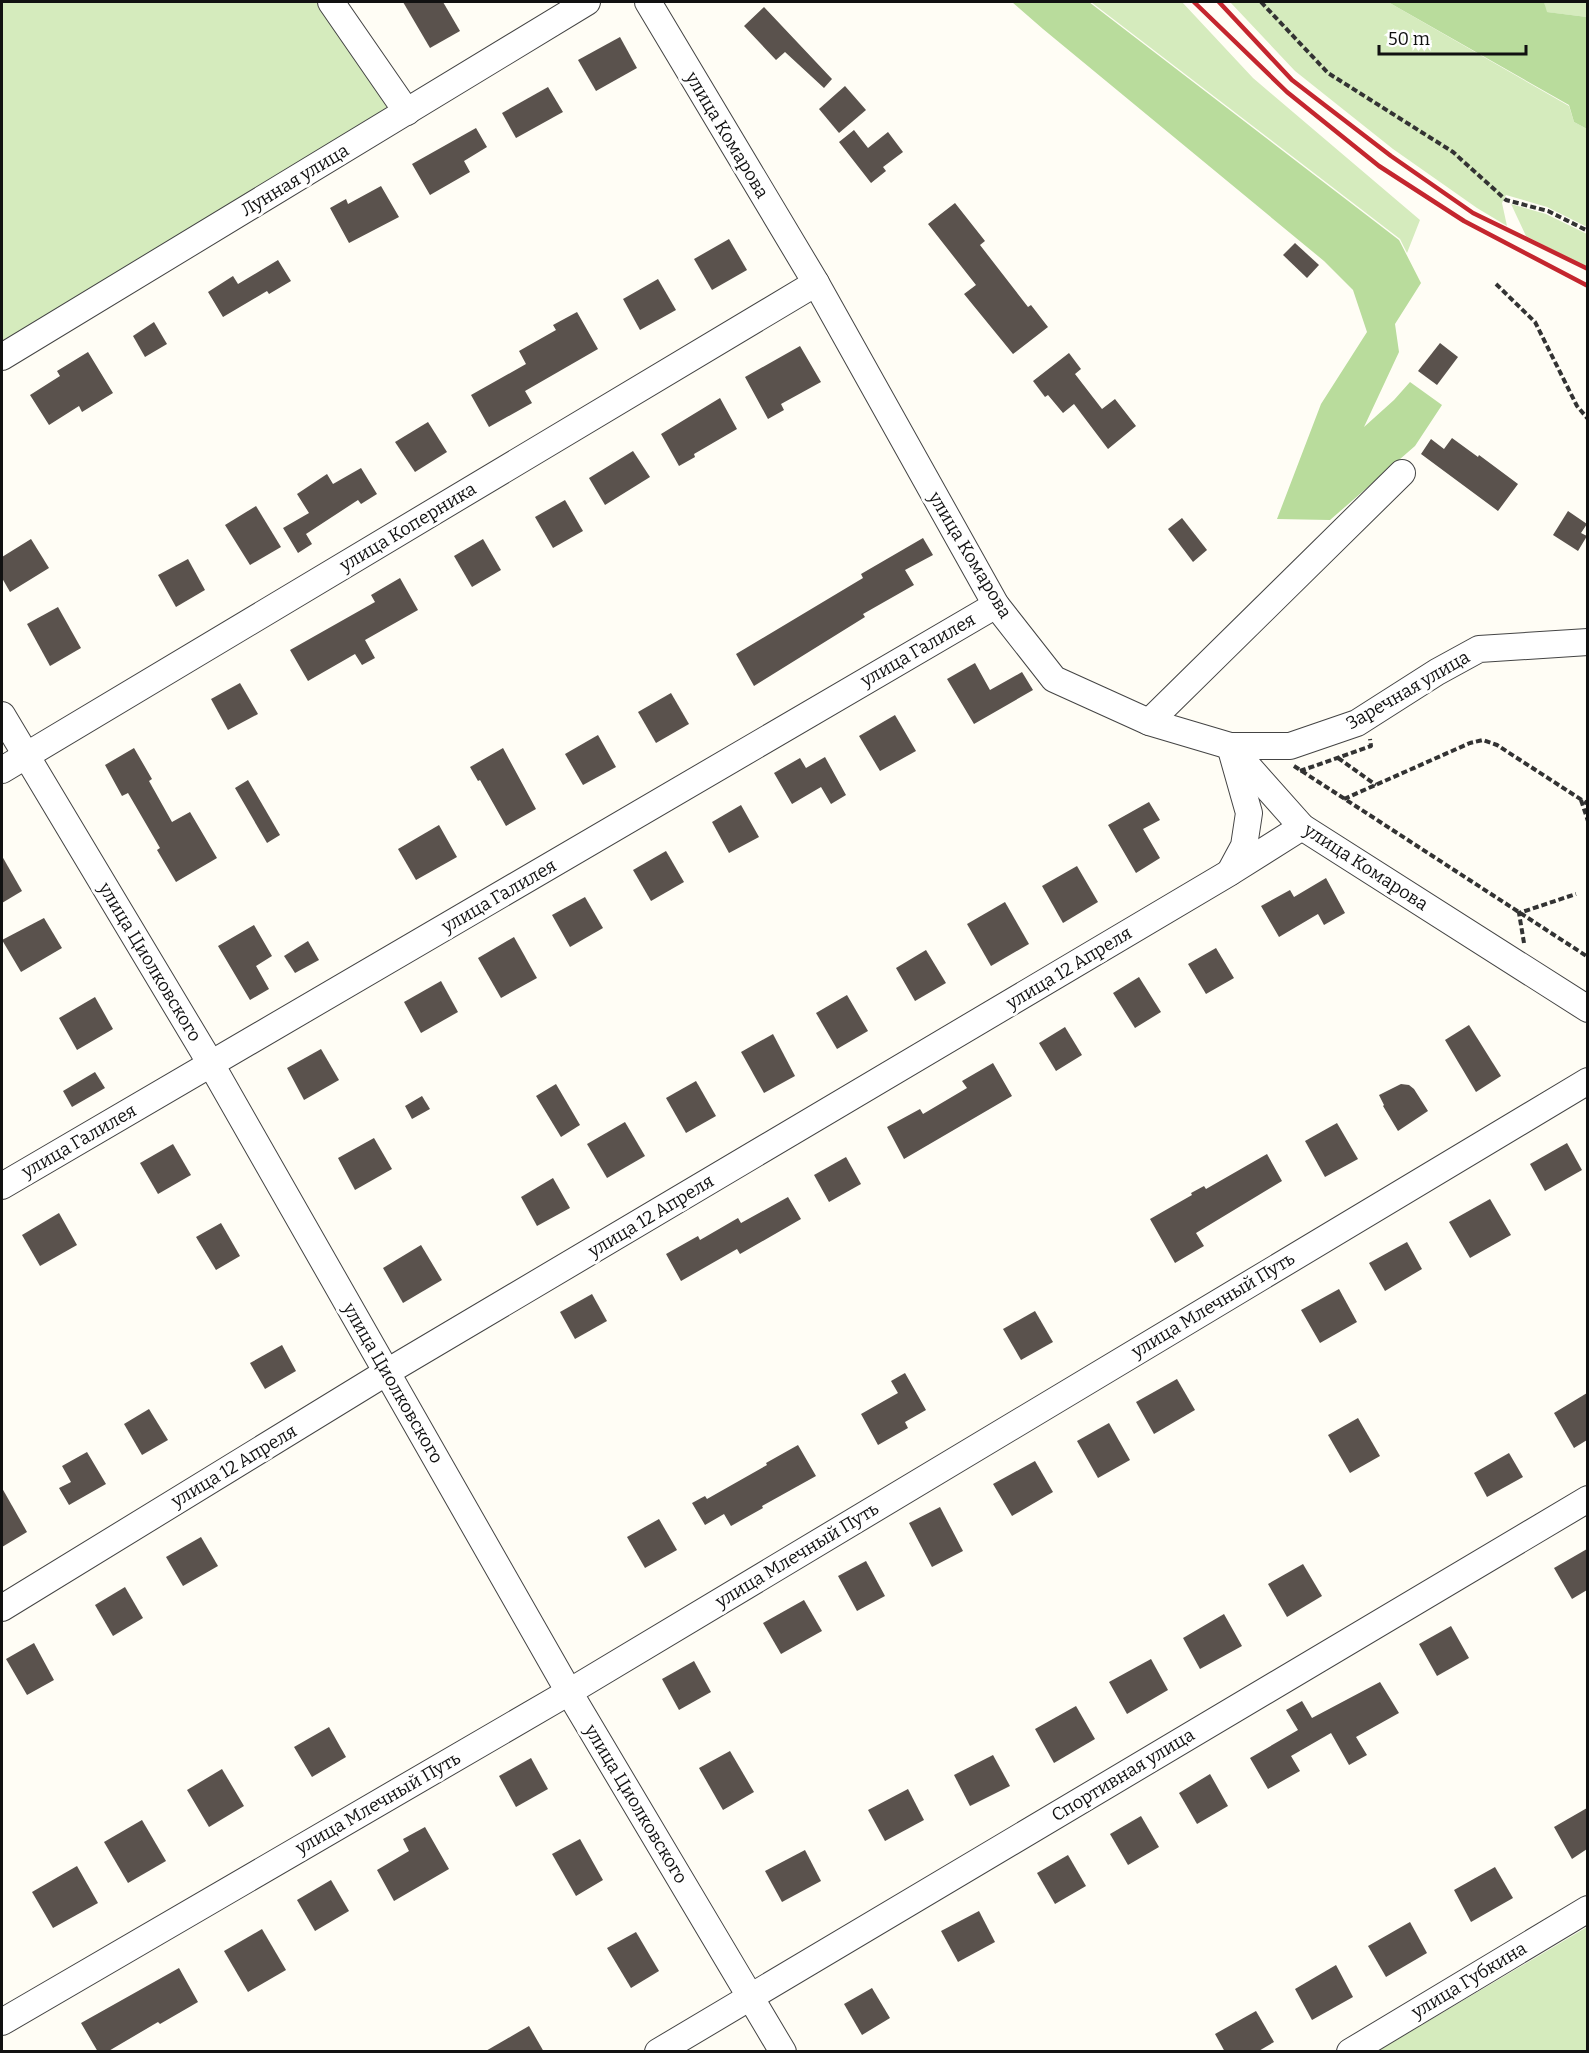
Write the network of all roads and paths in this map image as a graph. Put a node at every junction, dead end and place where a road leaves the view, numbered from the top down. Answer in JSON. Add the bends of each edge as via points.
{"nodes":[{"id":1,"x":331,"y":2,"type":"edge"},
{"id":2,"x":587,"y":2,"type":"edge"},
{"id":3,"x":648,"y":2,"type":"edge"},
{"id":4,"x":1261,"y":2,"type":"edge"},
{"id":5,"x":407,"y":112,"type":"junction"},
{"id":6,"x":1587,"y":231,"type":"edge"},
{"id":7,"x":816,"y":283,"type":"junction"},
{"id":8,"x":1496,"y":284,"type":"dead end"},
{"id":9,"x":2,"y":357,"type":"edge"},
{"id":10,"x":1587,"y":419,"type":"edge"},
{"id":11,"x":1402,"y":473,"type":"dead end"},
{"id":12,"x":996,"y":605,"type":"junction"},
{"id":13,"x":1587,"y":642,"type":"edge"},
{"id":14,"x":2,"y":715,"type":"edge"},
{"id":15,"x":1149,"y":722,"type":"junction"},
{"id":16,"x":1230,"y":746,"type":"junction"},
{"id":17,"x":1271,"y":746,"type":"junction"},
{"id":18,"x":26,"y":755,"type":"junction"},
{"id":19,"x":1337,"y":758,"type":"dead end"},
{"id":20,"x":2,"y":770,"type":"edge"},
{"id":21,"x":1376,"y":785,"type":"junction"},
{"id":22,"x":1581,"y":799,"type":"junction"},
{"id":23,"x":1344,"y":800,"type":"junction"},
{"id":24,"x":1587,"y":804,"type":"edge"},
{"id":25,"x":1587,"y":821,"type":"edge"},
{"id":26,"x":1302,"y":827,"type":"junction"},
{"id":27,"x":1229,"y":873,"type":"junction"},
{"id":28,"x":1576,"y":894,"type":"dead end"},
{"id":29,"x":1519,"y":913,"type":"junction"},
{"id":30,"x":1587,"y":957,"type":"edge"},
{"id":31,"x":1587,"y":1009,"type":"edge"},
{"id":32,"x":211,"y":1064,"type":"junction"},
{"id":33,"x":1587,"y":1081,"type":"edge"},
{"id":34,"x":2,"y":1186,"type":"edge"},
{"id":35,"x":387,"y":1372,"type":"junction"},
{"id":36,"x":1587,"y":1499,"type":"edge"},
{"id":37,"x":2,"y":1608,"type":"edge"},
{"id":38,"x":569,"y":1692,"type":"junction"},
{"id":39,"x":1587,"y":1909,"type":"edge"},
{"id":40,"x":752,"y":1996,"type":"junction"},
{"id":41,"x":2,"y":2022,"type":"edge"},
{"id":42,"x":658,"y":2052,"type":"edge"},
{"id":43,"x":783,"y":2052,"type":"edge"},
{"id":44,"x":1350,"y":2052,"type":"edge"}],
"edges":[{"from":1,"to":5,"type":"street"},
{"from":2,"to":5,"type":"street","name":"Лунная улица"},
{"from":3,"to":7,"type":"street","name":"улица Комарова"},
{"from":4,"to":6,"type":"path","via":[[1328,73],[1453,152],[1506,200],[1548,211]]},
{"from":5,"to":9,"type":"street","name":"Лунная улица"},
{"from":7,"to":12,"type":"street","name":"улица Комарова"},
{"from":7,"to":18,"type":"street","name":"улица Коперника"},
{"from":8,"to":10,"type":"path","via":[[1535,322]]},
{"from":11,"to":15,"type":"street"},
{"from":12,"to":15,"type":"street","name":"улица Комарова","via":[[1054,679]]},
{"from":12,"to":32,"type":"street","name":"улица Галилея"},
{"from":13,"to":17,"type":"street","name":"Заречная улица","via":[[1479,649],[1357,723],[1290,746]]},
{"from":14,"to":18,"type":"street","name":"улица Циолковского"},
{"from":15,"to":16,"type":"street","name":"улица Комарова"},
{"from":16,"to":17,"type":"street","name":"Заречная улица"},
{"from":16,"to":26,"type":"street","name":"улица Комарова"},
{"from":16,"to":27,"type":"street","via":[[1249,813],[1244,846]]},
{"from":17,"to":23,"type":"path","via":[[1299,771]]},
{"from":18,"to":20,"type":"street","name":"улица Коперника"},
{"from":18,"to":32,"type":"street","name":"улица Циолковского"},
{"from":19,"to":21,"type":"path"},
{"from":21,"to":22,"type":"path","via":[[1483,740]]},
{"from":21,"to":23,"type":"path"},
{"from":22,"to":24,"type":"path"},
{"from":22,"to":25,"type":"path"},
{"from":23,"to":29,"type":"path"},
{"from":26,"to":27,"type":"street","name":"улица 12 Апреля"},
{"from":26,"to":31,"type":"street","name":"улица Комарова"},
{"from":27,"to":35,"type":"street","name":"улица 12 Апреля"},
{"from":28,"to":29,"type":"path"},
{"from":29,"to":30,"type":"path"},
{"from":32,"to":34,"type":"street","name":"улица Галилея"},
{"from":32,"to":35,"type":"street","name":"улица Циолковского"},
{"from":33,"to":38,"type":"street","name":"улица Млечный Путь"},
{"from":35,"to":37,"type":"street","name":"улица 12 Апреля"},
{"from":35,"to":38,"type":"street","name":"улица Циолковского"},
{"from":36,"to":40,"type":"street","name":"Спортивная улица"},
{"from":38,"to":40,"type":"street","name":"улица Циолковского"},
{"from":38,"to":41,"type":"street","name":"улица Млечный Путь"},
{"from":39,"to":44,"type":"street","name":"улица Губкина"},
{"from":40,"to":42,"type":"street","name":"Спортивная улица"},
{"from":40,"to":43,"type":"street","name":"улица Циолковского"}]}
